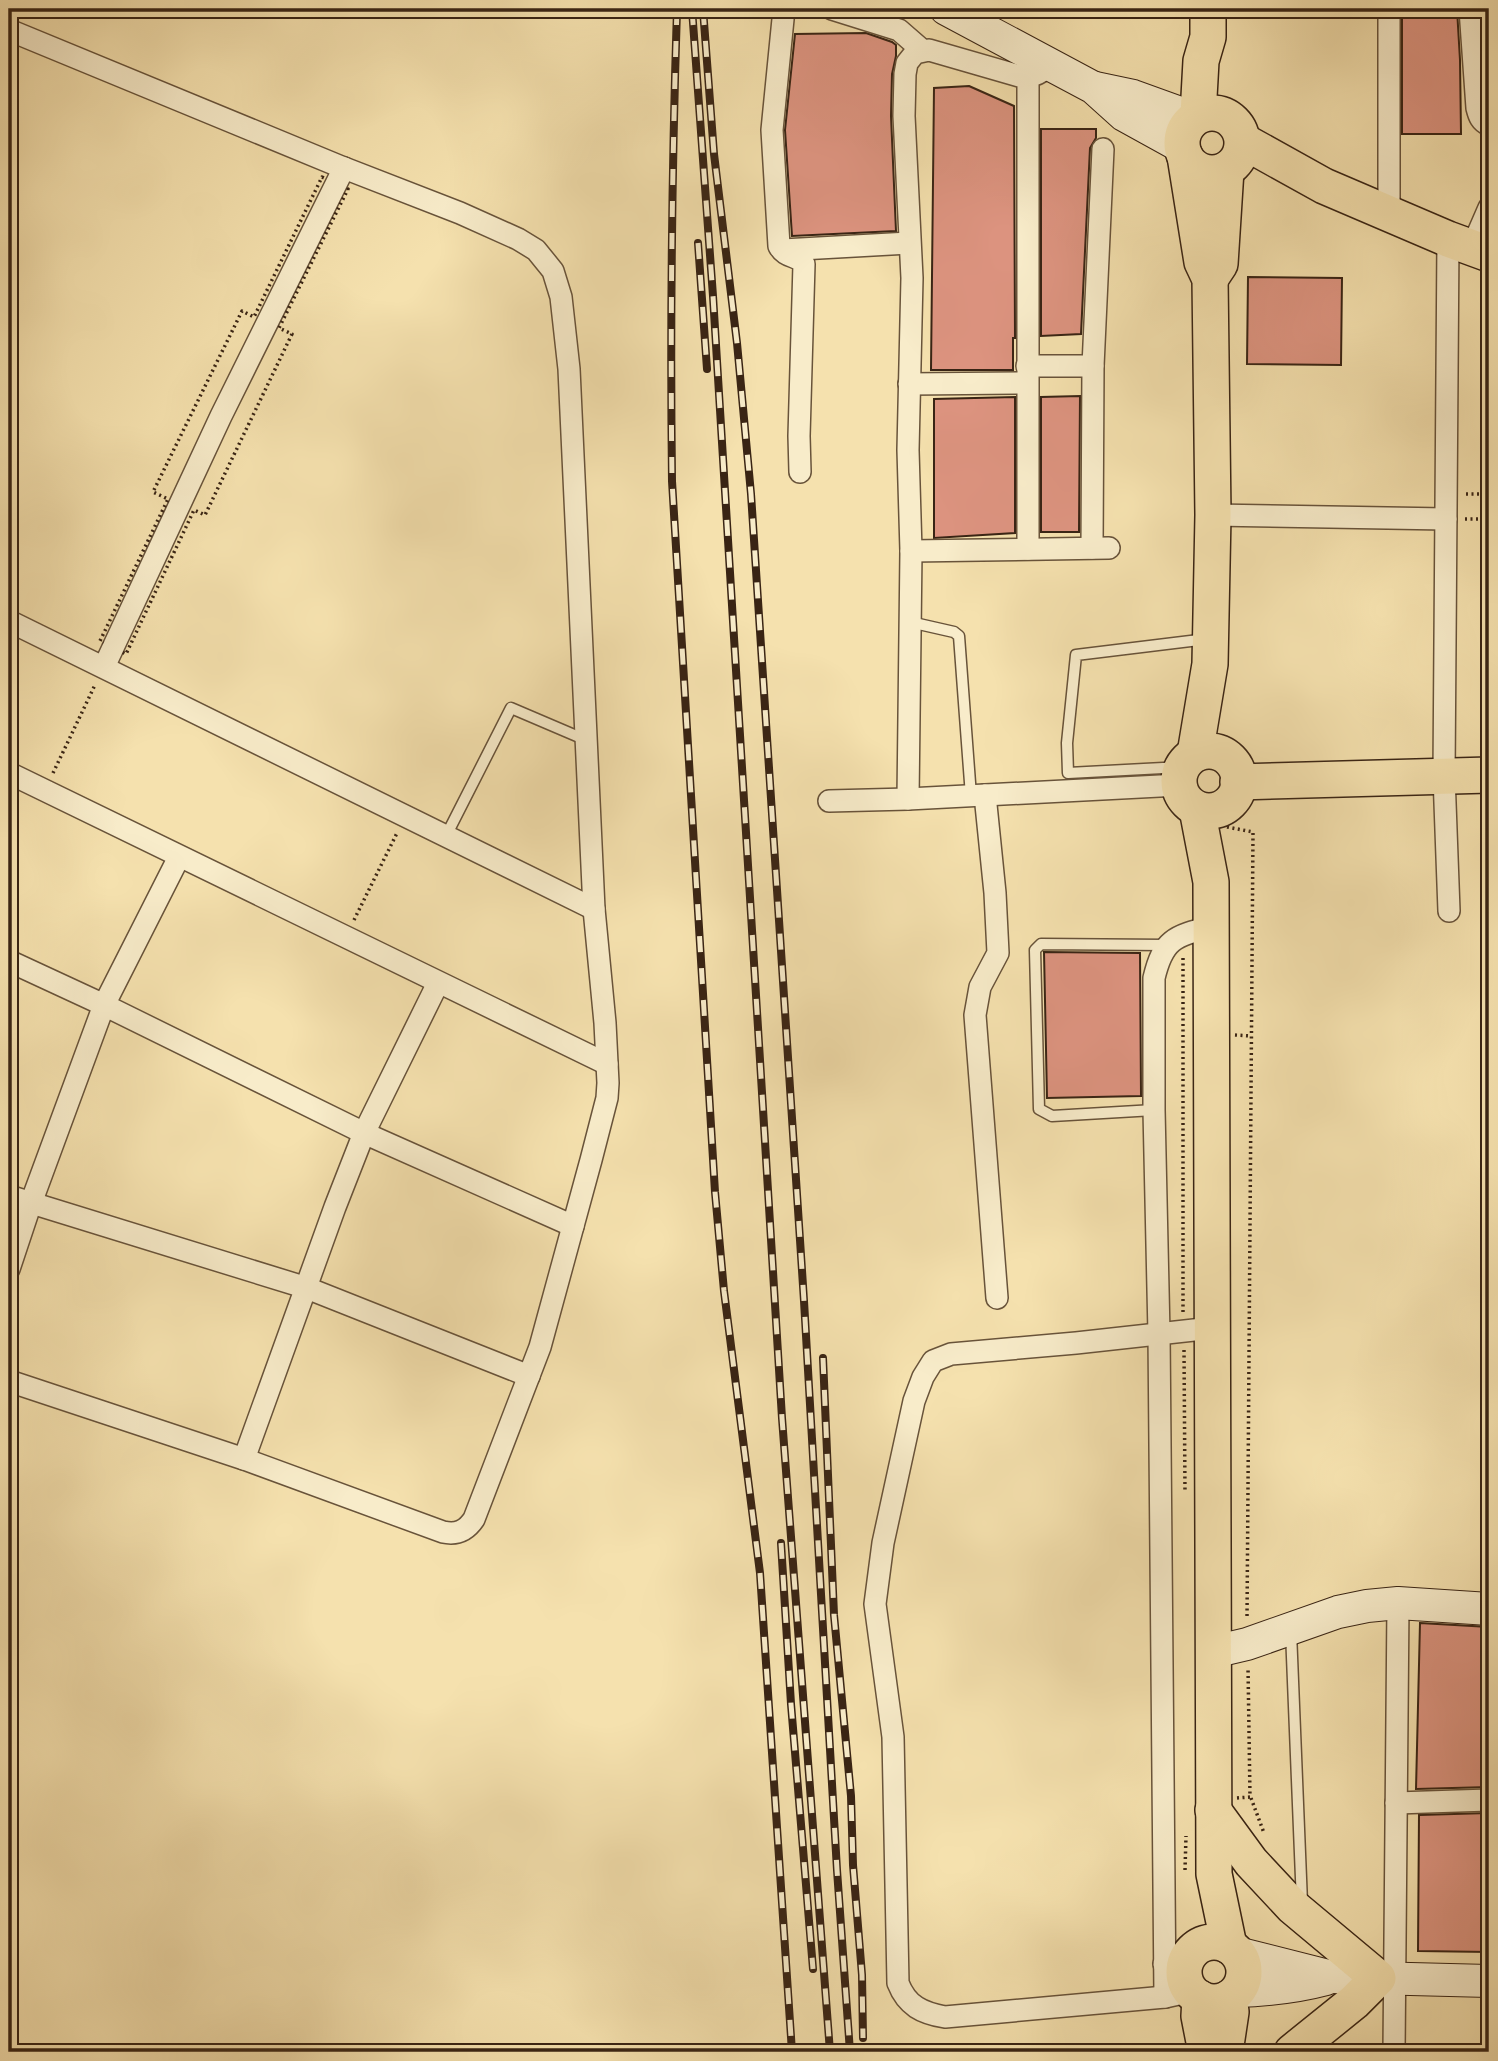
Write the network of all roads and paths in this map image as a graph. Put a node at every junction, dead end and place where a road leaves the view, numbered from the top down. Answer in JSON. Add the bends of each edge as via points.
{"nodes":[{"id":1,"x":784,"y":9,"type":"edge"},
{"id":2,"x":832,"y":9,"type":"edge"},
{"id":3,"x":946,"y":9,"type":"edge"},
{"id":4,"x":1389,"y":9,"type":"edge"},
{"id":5,"x":1470,"y":9,"type":"edge"},
{"id":6,"x":1208,"y":23,"type":"edge"},
{"id":7,"x":9,"y":30,"type":"edge"},
{"id":8,"x":922,"y":50,"type":"junction"},
{"id":9,"x":1040,"y":71,"type":"junction"},
{"id":10,"x":1489,"y":125,"type":"edge"},
{"id":11,"x":1207,"y":137,"type":"junction"},
{"id":12,"x":1103,"y":149,"type":"dead end"},
{"id":13,"x":344,"y":168,"type":"junction"},
{"id":14,"x":1489,"y":208,"type":"edge"},
{"id":15,"x":1389,"y":213,"type":"junction"},
{"id":16,"x":909,"y":243,"type":"junction"},
{"id":17,"x":1470,"y":247,"type":"edge"},
{"id":18,"x":781,"y":250,"type":"junction"},
{"id":19,"x":1093,"y":366,"type":"junction"},
{"id":20,"x":1027,"y":374,"type":"junction"},
{"id":21,"x":909,"y":384,"type":"junction"},
{"id":22,"x":800,"y":472,"type":"dead end"},
{"id":23,"x":1446,"y":494,"type":"junction"},
{"id":24,"x":1489,"y":494,"type":"edge"},
{"id":25,"x":1213,"y":515,"type":"junction"},
{"id":26,"x":1446,"y":519,"type":"junction"},
{"id":27,"x":1489,"y":519,"type":"edge"},
{"id":28,"x":1028,"y":549,"type":"junction"},
{"id":29,"x":911,"y":551,"type":"junction"},
{"id":30,"x":9,"y":621,"type":"edge"},
{"id":31,"x":910,"y":622,"type":"junction"},
{"id":32,"x":1210,"y":651,"type":"junction"},
{"id":33,"x":104,"y":667,"type":"junction"},
{"id":34,"x":586,"y":740,"type":"junction"},
{"id":35,"x":9,"y":773,"type":"edge"},
{"id":36,"x":1489,"y":775,"type":"edge"},
{"id":37,"x":1444,"y":776,"type":"junction"},
{"id":38,"x":1206,"y":780,"type":"junction"},
{"id":39,"x":45,"y":791,"type":"junction"},
{"id":40,"x":978,"y":796,"type":"junction"},
{"id":41,"x":908,"y":799,"type":"junction"},
{"id":42,"x":829,"y":801,"type":"dead end"},
{"id":43,"x":405,"y":816,"type":"junction"},
{"id":44,"x":446,"y":835,"type":"junction"},
{"id":45,"x":179,"y":857,"type":"junction"},
{"id":46,"x":594,"y":909,"type":"junction"},
{"id":47,"x":1449,"y":911,"type":"dead end"},
{"id":48,"x":1211,"y":927,"type":"junction"},
{"id":49,"x":345,"y":937,"type":"junction"},
{"id":50,"x":1166,"y":945,"type":"junction"},
{"id":51,"x":9,"y":961,"type":"edge"},
{"id":52,"x":438,"y":982,"type":"junction"},
{"id":53,"x":104,"y":1005,"type":"junction"},
{"id":54,"x":607,"y":1064,"type":"junction"},
{"id":55,"x":1154,"y":1110,"type":"junction"},
{"id":56,"x":364,"y":1133,"type":"junction"},
{"id":57,"x":9,"y":1196,"type":"edge"},
{"id":58,"x":31,"y":1203,"type":"junction"},
{"id":59,"x":573,"y":1226,"type":"junction"},
{"id":60,"x":9,"y":1269,"type":"edge"},
{"id":61,"x":307,"y":1288,"type":"junction"},
{"id":62,"x":997,"y":1298,"type":"dead end"},
{"id":63,"x":1212,"y":1328,"type":"junction"},
{"id":64,"x":1159,"y":1334,"type":"junction"},
{"id":65,"x":529,"y":1376,"type":"junction"},
{"id":66,"x":9,"y":1381,"type":"edge"},
{"id":67,"x":244,"y":1460,"type":"junction"},
{"id":68,"x":1398,"y":1603,"type":"junction"},
{"id":69,"x":1489,"y":1609,"type":"edge"},
{"id":70,"x":1290,"y":1629,"type":"junction"},
{"id":71,"x":1213,"y":1652,"type":"junction"},
{"id":72,"x":1489,"y":1800,"type":"edge"},
{"id":73,"x":1396,"y":1803,"type":"junction"},
{"id":74,"x":1213,"y":1810,"type":"junction"},
{"id":75,"x":1303,"y":1915,"type":"junction"},
{"id":76,"x":1204,"y":1975,"type":"junction"},
{"id":77,"x":1386,"y":1978,"type":"junction"},
{"id":78,"x":1489,"y":1981,"type":"edge"},
{"id":79,"x":1206,"y":2052,"type":"edge"},
{"id":80,"x":1225,"y":2052,"type":"edge"},
{"id":81,"x":1292,"y":2052,"type":"edge"},
{"id":82,"x":1394,"y":2052,"type":"edge"}],
"edges":[{"from":1,"to":18,"type":"street","via":[[772,130]]},
{"from":2,"to":8,"type":"street","via":[[899,30]]},
{"from":3,"to":9,"type":"street"},
{"from":4,"to":15,"type":"street"},
{"from":5,"to":10,"type":"street","via":[[1476,108]]},
{"from":6,"to":11,"type":"main road","via":[[1222,62],[1222,94]]},
{"from":7,"to":13,"type":"street"},
{"from":8,"to":9,"type":"street","via":[[1010,74]]},
{"from":8,"to":16,"type":"street","via":[[911,56],[905,74]]},
{"from":9,"to":11,"type":"street","via":[[1133,96]]},
{"from":9,"to":20,"type":"street"},
{"from":11,"to":15,"type":"main road"},
{"from":11,"to":25,"type":"main road","via":[[1202,262],[1210,279]]},
{"from":12,"to":19,"type":"street"},
{"from":13,"to":33,"type":"street"},
{"from":13,"to":34,"type":"street","via":[[518,239],[536,250],[553,271],[561,297],[569,369]]},
{"from":14,"to":17,"type":"street"},
{"from":15,"to":17,"type":"main road"},
{"from":16,"to":18,"type":"street"},
{"from":16,"to":21,"type":"street"},
{"from":17,"to":23,"type":"street"},
{"from":18,"to":22,"type":"street","via":[[804,264]]},
{"from":19,"to":20,"type":"street"},
{"from":19,"to":28,"type":"street","via":[[1101,548]]},
{"from":20,"to":21,"type":"street"},
{"from":20,"to":28,"type":"street"},
{"from":21,"to":29,"type":"street"},
{"from":23,"to":24,"type":"path"},
{"from":23,"to":26,"type":"street"},
{"from":25,"to":26,"type":"street"},
{"from":25,"to":32,"type":"main road"},
{"from":26,"to":27,"type":"path"},
{"from":26,"to":37,"type":"street"},
{"from":28,"to":29,"type":"street"},
{"from":29,"to":31,"type":"street"},
{"from":30,"to":33,"type":"street"},
{"from":31,"to":40,"type":"lane","via":[[959,636]]},
{"from":31,"to":41,"type":"street"},
{"from":32,"to":38,"type":"main road"},
{"from":32,"to":38,"type":"lane","via":[[1076,655],[1067,743],[1068,773]]},
{"from":33,"to":39,"type":"path"},
{"from":33,"to":43,"type":"street"},
{"from":34,"to":44,"type":"lane","via":[[511,708]]},
{"from":34,"to":46,"type":"street"},
{"from":35,"to":39,"type":"street"},
{"from":36,"to":37,"type":"main road"},
{"from":37,"to":38,"type":"main road"},
{"from":37,"to":47,"type":"street"},
{"from":38,"to":40,"type":"street"},
{"from":38,"to":48,"type":"main road"},
{"from":39,"to":45,"type":"street"},
{"from":40,"to":41,"type":"street"},
{"from":40,"to":62,"type":"street","via":[[995,893],[998,953],[981,987],[975,1015]]},
{"from":41,"to":42,"type":"street"},
{"from":43,"to":44,"type":"street"},
{"from":43,"to":49,"type":"path"},
{"from":44,"to":46,"type":"street"},
{"from":45,"to":49,"type":"street"},
{"from":45,"to":53,"type":"street"},
{"from":46,"to":54,"type":"street"},
{"from":48,"to":50,"type":"street"},
{"from":48,"to":63,"type":"main road"},
{"from":49,"to":52,"type":"street"},
{"from":50,"to":55,"type":"street","via":[[1154,978]]},
{"from":50,"to":55,"type":"lane","via":[[1041,944],[1035,950],[1039,1109],[1052,1116]]},
{"from":51,"to":53,"type":"street"},
{"from":52,"to":54,"type":"street"},
{"from":52,"to":56,"type":"street"},
{"from":53,"to":56,"type":"street"},
{"from":53,"to":58,"type":"street"},
{"from":54,"to":59,"type":"street","via":[[607,1098]]},
{"from":55,"to":64,"type":"street"},
{"from":56,"to":59,"type":"street"},
{"from":56,"to":61,"type":"street"},
{"from":57,"to":58,"type":"street"},
{"from":58,"to":60,"type":"street"},
{"from":58,"to":61,"type":"street"},
{"from":59,"to":65,"type":"street"},
{"from":61,"to":65,"type":"street"},
{"from":61,"to":67,"type":"street"},
{"from":63,"to":64,"type":"street"},
{"from":63,"to":71,"type":"main road"},
{"from":64,"to":76,"type":"street"},
{"from":64,"to":76,"type":"street","via":[[951,1354],[933,1361],[923,1377],[883,1543],[875,1604],[893,1737],[898,1983],[911,2004],[945,2017]]},
{"from":65,"to":67,"type":"street","via":[[474,1519],[458,1533],[443,1532]]},
{"from":66,"to":67,"type":"street"},
{"from":68,"to":69,"type":"street"},
{"from":68,"to":70,"type":"street","via":[[1338,1612]]},
{"from":68,"to":73,"type":"street"},
{"from":70,"to":71,"type":"street"},
{"from":70,"to":75,"type":"lane"},
{"from":71,"to":74,"type":"main road"},
{"from":72,"to":73,"type":"street"},
{"from":73,"to":77,"type":"street"},
{"from":74,"to":75,"type":"main road","via":[[1251,1862]]},
{"from":74,"to":76,"type":"main road","via":[[1214,1874]]},
{"from":75,"to":77,"type":"main road"},
{"from":76,"to":77,"type":"street","via":[[1270,1990],[1332,1977]]},
{"from":76,"to":79,"type":"main road","via":[[1199,2016]]},
{"from":76,"to":80,"type":"main road","via":[[1231,2011]]},
{"from":77,"to":78,"type":"street"},
{"from":77,"to":81,"type":"main road"},
{"from":77,"to":82,"type":"street"}]}
